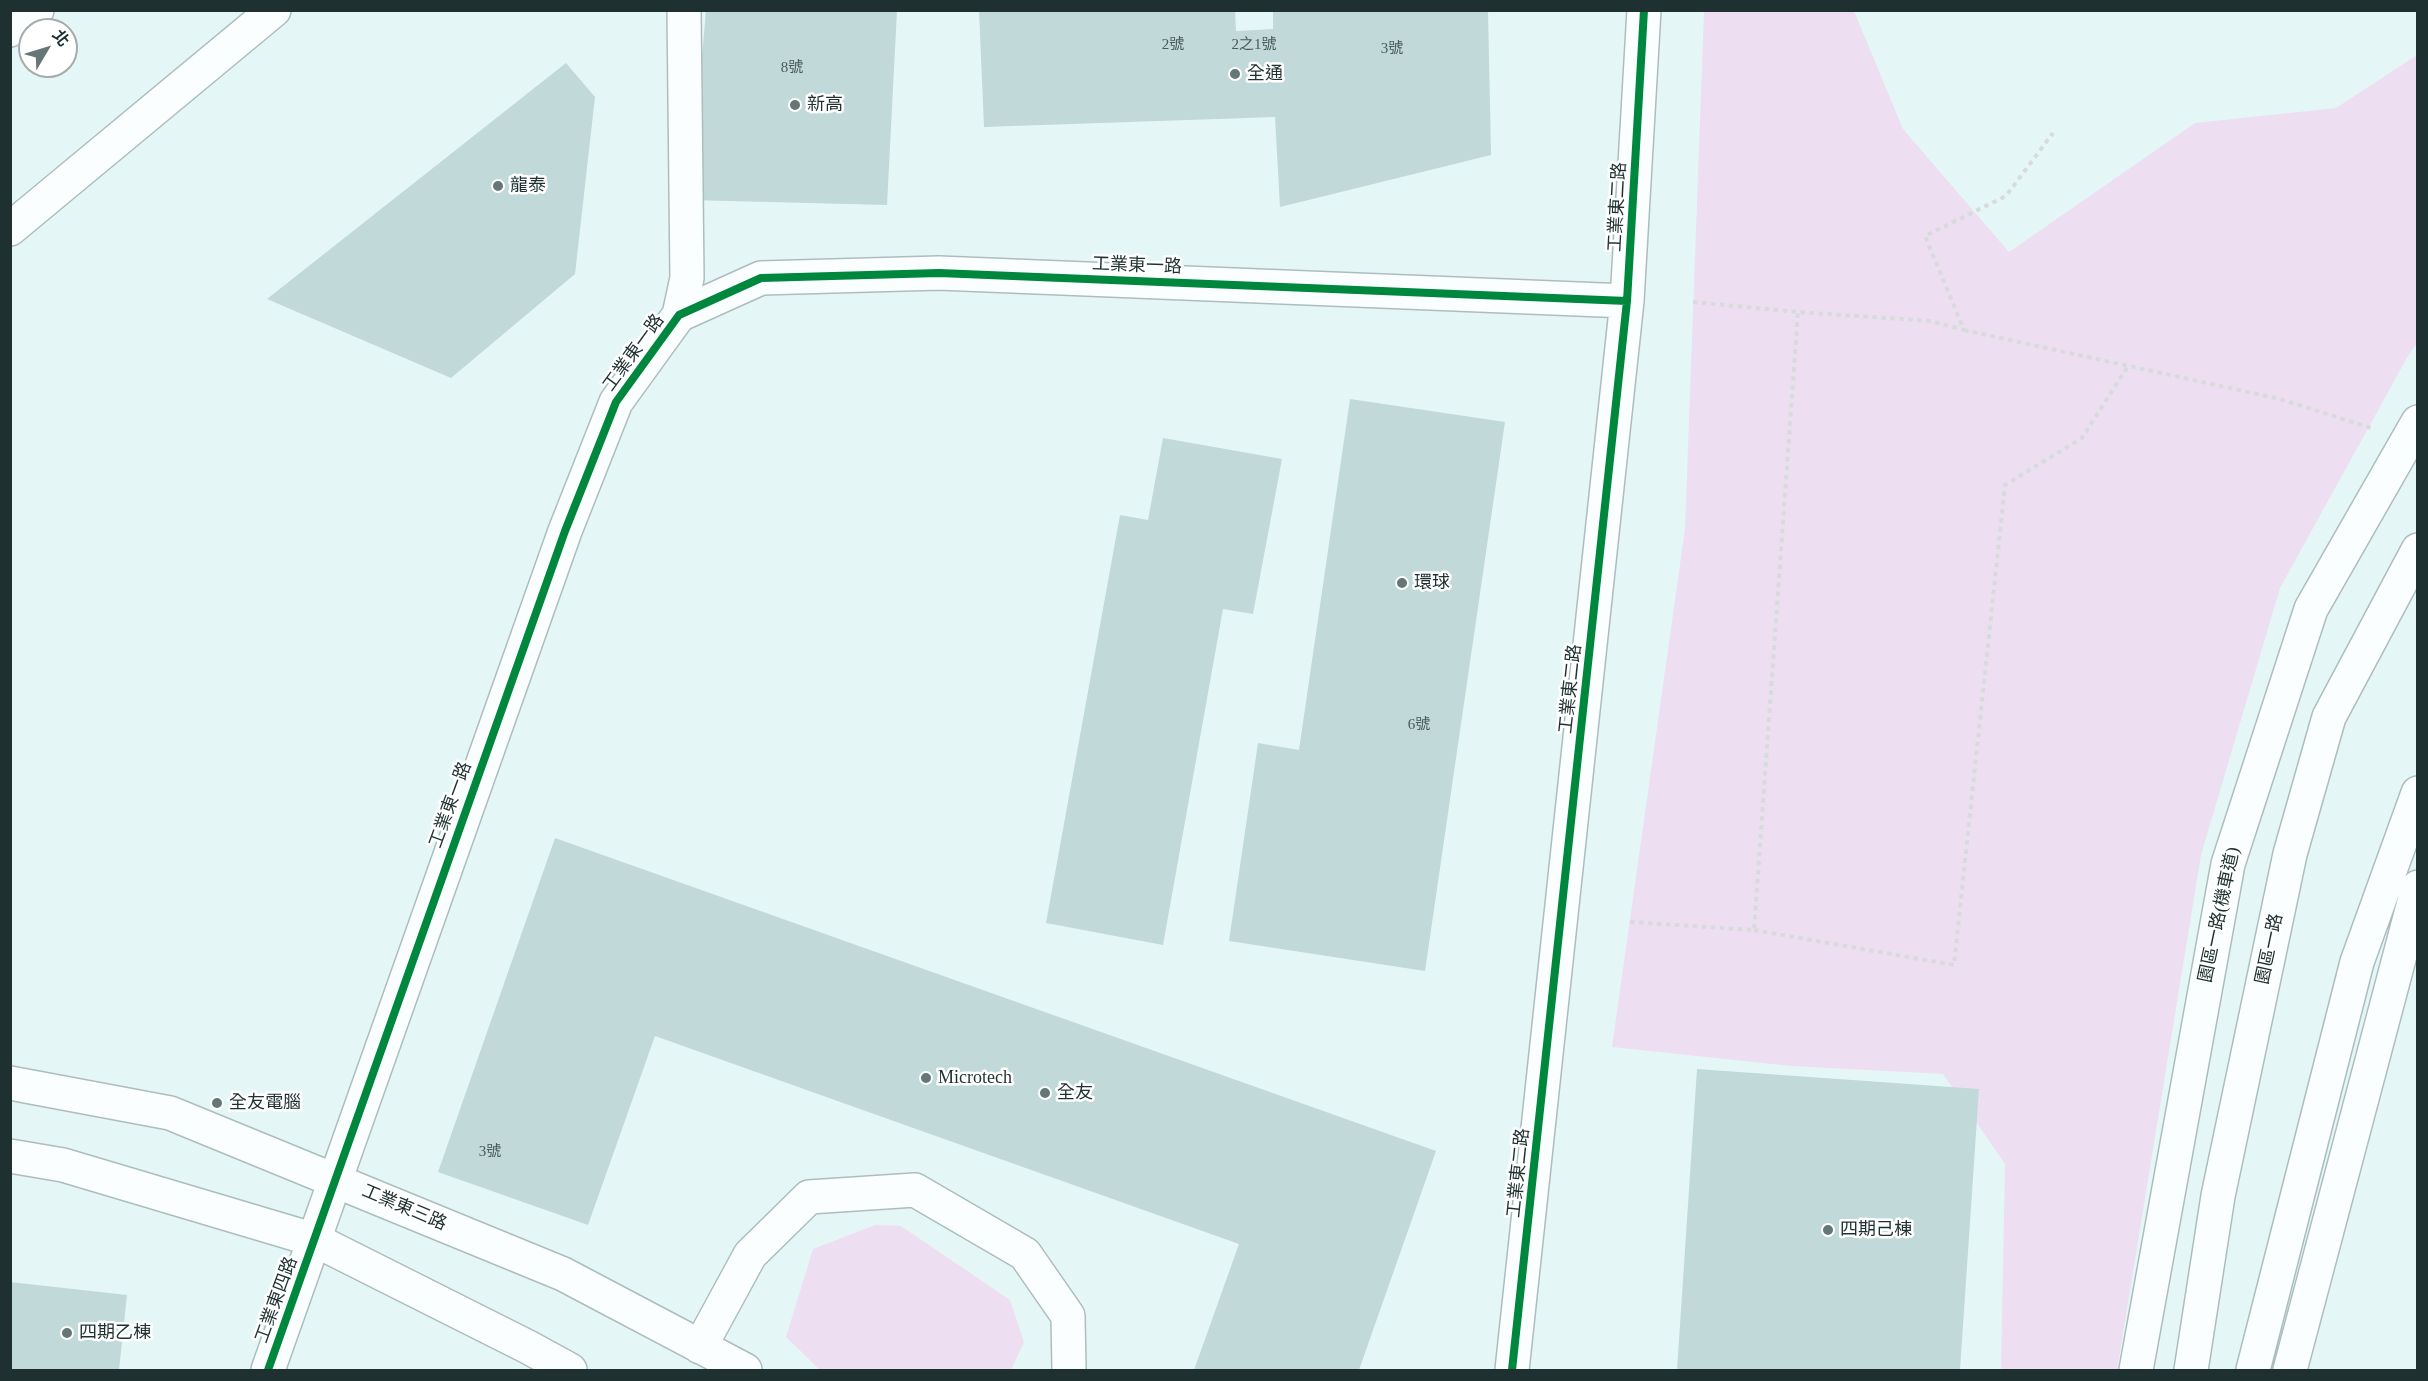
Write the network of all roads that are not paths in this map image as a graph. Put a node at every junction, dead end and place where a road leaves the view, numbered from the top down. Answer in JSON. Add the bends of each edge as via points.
{"nodes":[{"id":1,"x":26,"y":10,"type":"edge"},
{"id":2,"x":37,"y":10,"type":"edge"},
{"id":3,"x":274,"y":10,"type":"edge"},
{"id":4,"x":684,"y":10,"type":"edge"},
{"id":5,"x":1644,"y":10,"type":"edge"},
{"id":6,"x":10,"y":23,"type":"edge"},
{"id":7,"x":10,"y":30,"type":"edge"},
{"id":8,"x":10,"y":229,"type":"edge"},
{"id":9,"x":1627,"y":301,"type":"junction"},
{"id":10,"x":679,"y":315,"type":"junction"},
{"id":11,"x":2418,"y":422,"type":"edge"},
{"id":12,"x":2418,"y":549,"type":"edge"},
{"id":13,"x":2418,"y":793,"type":"edge"},
{"id":14,"x":2418,"y":887,"type":"edge"},
{"id":15,"x":10,"y":1083,"type":"edge"},
{"id":16,"x":10,"y":1156,"type":"edge"},
{"id":17,"x":334,"y":1178,"type":"junction"},
{"id":18,"x":315,"y":1240,"type":"junction"},
{"id":19,"x":700,"y":1347,"type":"junction"},
{"id":20,"x":267,"y":1371,"type":"edge"},
{"id":21,"x":570,"y":1371,"type":"edge"},
{"id":22,"x":745,"y":1371,"type":"edge"},
{"id":23,"x":1069,"y":1371,"type":"edge"},
{"id":24,"x":1512,"y":1371,"type":"edge"},
{"id":25,"x":2136,"y":1371,"type":"edge"},
{"id":26,"x":2191,"y":1371,"type":"edge"},
{"id":27,"x":2253,"y":1371,"type":"edge"},
{"id":28,"x":2290,"y":1371,"type":"edge"}],
"edges":[{"from":1,"to":6,"type":"main road"},
{"from":2,"to":7,"type":"main road"},
{"from":3,"to":8,"type":"main road"},
{"from":4,"to":10,"type":"main road","via":[[687,278]]},
{"from":5,"to":9,"type":"main road","name":"工業東二路"},
{"from":9,"to":10,"type":"main road","name":"工業東一路","via":[[939,273],[760,278]]},
{"from":9,"to":24,"type":"main road","name":"工業東二路"},
{"from":10,"to":17,"type":"main road","name":"工業東一路","via":[[616,402],[565,531]]},
{"from":11,"to":25,"type":"main road","name":"園區一路(機車道)","via":[[2311,609],[2228,864]]},
{"from":12,"to":26,"type":"main road","name":"園區一路","via":[[2329,717],[2290,854],[2218,1196]]},
{"from":13,"to":27,"type":"main road","via":[[2356,962]]},
{"from":14,"to":28,"type":"main road"},
{"from":15,"to":17,"type":"main road","name":"工業東三路","via":[[170,1113]]},
{"from":16,"to":18,"type":"main road","via":[[63,1165]]},
{"from":17,"to":18,"type":"main road","name":"工業東一路"},
{"from":17,"to":19,"type":"main road","name":"工業東三路","via":[[563,1274]]},
{"from":18,"to":20,"type":"main road","name":"工業東四路"},
{"from":18,"to":21,"type":"main road"},
{"from":19,"to":22,"type":"main road","name":"工業東三路"},
{"from":19,"to":23,"type":"main road","via":[[750,1255],[809,1197],[915,1190],[1025,1254],[1068,1316]]}]}
